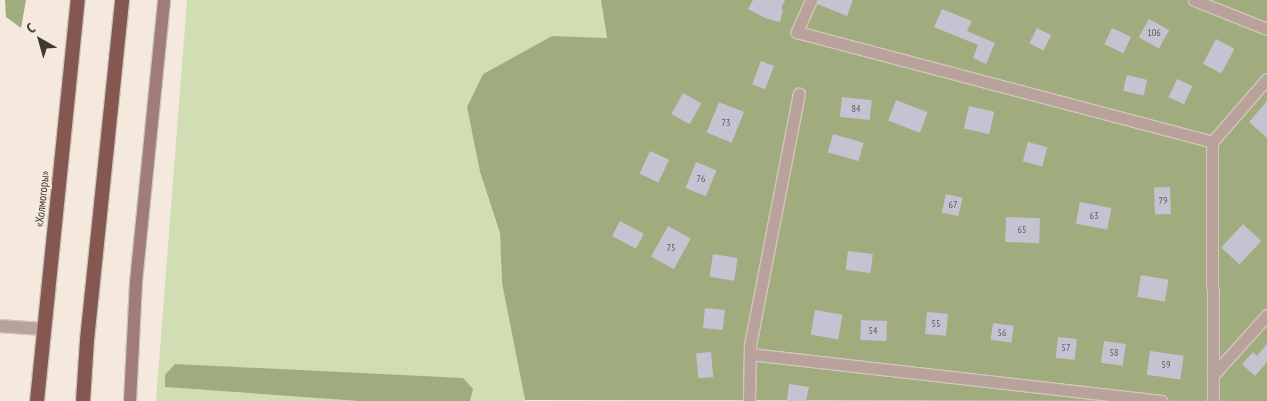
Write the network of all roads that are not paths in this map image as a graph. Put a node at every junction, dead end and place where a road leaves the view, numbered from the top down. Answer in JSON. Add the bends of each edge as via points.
{"nodes":[{"id":1,"x":78,"y":0,"type":"edge"},
{"id":2,"x":122,"y":0,"type":"edge"},
{"id":3,"x":164,"y":0,"type":"edge"},
{"id":4,"x":811,"y":0,"type":"edge"},
{"id":5,"x":1194,"y":0,"type":"edge"},
{"id":6,"x":1267,"y":29,"type":"edge"},
{"id":7,"x":1267,"y":79,"type":"edge"},
{"id":8,"x":799,"y":94,"type":"dead end"},
{"id":9,"x":1212,"y":142,"type":"junction"},
{"id":10,"x":1267,"y":315,"type":"edge"},
{"id":11,"x":0,"y":326,"type":"edge"},
{"id":12,"x":44,"y":329,"type":"junction"},
{"id":13,"x":750,"y":354,"type":"junction"},
{"id":14,"x":1213,"y":376,"type":"junction"},
{"id":15,"x":37,"y":401,"type":"edge"},
{"id":16,"x":84,"y":401,"type":"edge"},
{"id":17,"x":130,"y":401,"type":"edge"},
{"id":18,"x":749,"y":401,"type":"edge"},
{"id":19,"x":1161,"y":401,"type":"edge"},
{"id":20,"x":1213,"y":401,"type":"edge"}],
"edges":[{"from":1,"to":12,"type":"highway","name":"«Холмогоры»"},
{"from":2,"to":16,"type":"highway","via":[[87,340]]},
{"from":3,"to":17,"type":"main road","via":[[136,282]]},
{"from":4,"to":9,"type":"street","via":[[796,32]]},
{"from":5,"to":6,"type":"street"},
{"from":7,"to":9,"type":"street"},
{"from":8,"to":13,"type":"street"},
{"from":9,"to":14,"type":"street"},
{"from":10,"to":14,"type":"street"},
{"from":11,"to":12,"type":"street"},
{"from":12,"to":15,"type":"highway","name":"«Холмогоры»"},
{"from":13,"to":18,"type":"street"},
{"from":13,"to":19,"type":"street"},
{"from":14,"to":20,"type":"street"}]}
